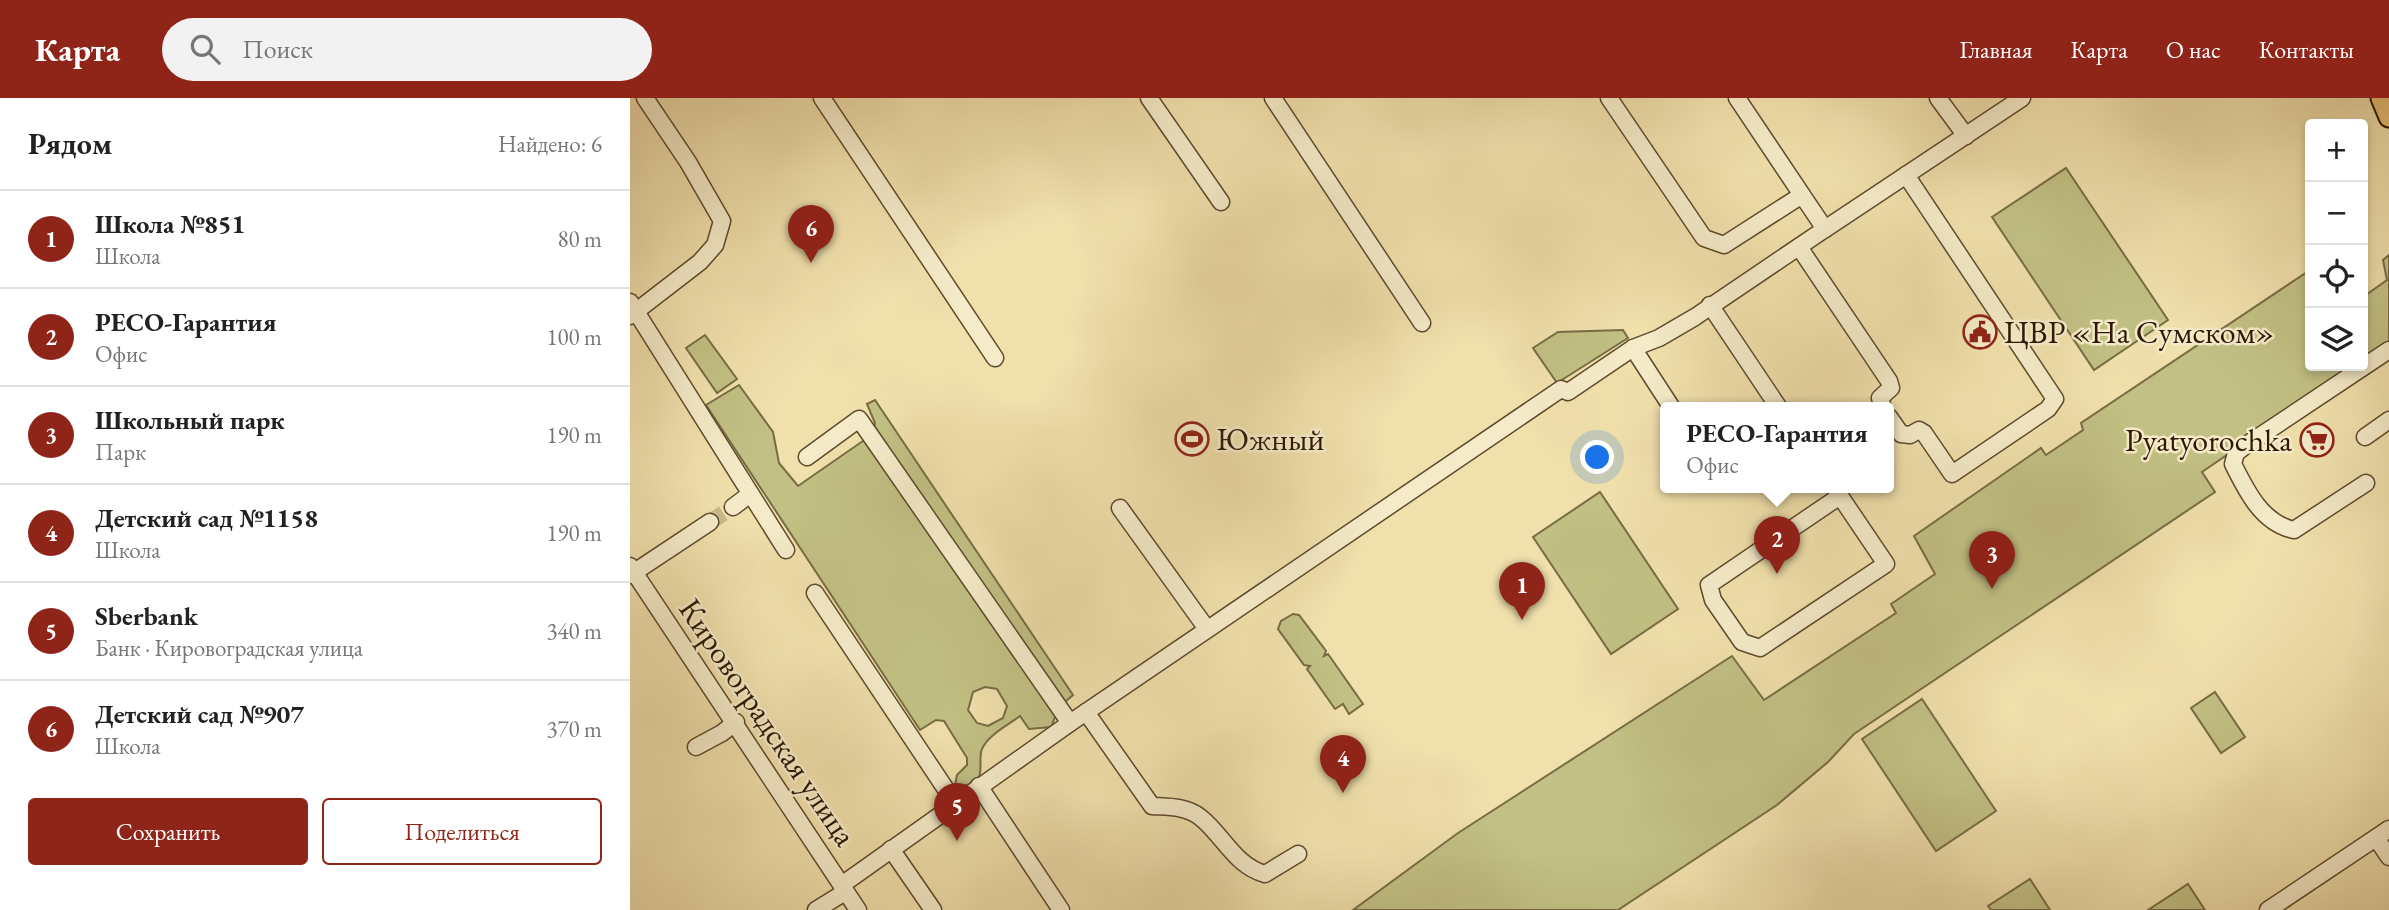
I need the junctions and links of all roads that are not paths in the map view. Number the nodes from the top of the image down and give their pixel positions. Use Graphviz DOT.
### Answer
graph roads {
  1 [pos="645,98"];
  2 [pos="821,98"];
  3 [pos="1149,98"];
  4 [pos="1273,98"];
  5 [pos="1609,98"];
  6 [pos="1737,98"];
  7 [pos="1938,98"];
  8 [pos="2022,98"];
  9 [pos="2381,98"];
  10 [pos="2389,117"];
  11 [pos="1966,136"];
  12 [pos="1906,176"];
  13 [pos="1802,195"];
  14 [pos="1221,202"];
  15 [pos="1825,229"];
  16 [pos="1799,247"];
  17 [pos="1710,305"];
  18 [pos="632,310"];
  19 [pos="1422,323"];
  20 [pos="1633,348"];
  21 [pos="2389,350"];
  22 [pos="995,358"];
  23 [pos="1668,402"];
  24 [pos="1775,402"];
  25 [pos="1881,402"];
  26 [pos="2389,420"];
  27 [pos="1894,423"];
  28 [pos="2365,437"];
  29 [pos="807,457"];
  30 [pos="2366,483"];
  31 [pos="1836,493"];
  32 [pos="1838,493"];
  33 [pos="749,495"];
  34 [pos="733,507"];
  35 [pos="1120,508"];
  36 [pos="710,522"];
  37 [pos="786,550"];
  38 [pos="631,571"];
  39 [pos="815,593"];
  40 [pos="1207,629"];
  41 [pos="1086,712"];
  42 [pos="736,722"];
  43 [pos="1070,723"];
  44 [pos="696,747"];
  45 [pos="979,786"];
  46 [pos="955,803"];
  47 [pos="2383,833"];
  48 [pos="891,849"];
  49 [pos="1298,854"];
  50 [pos="2389,857"];
  51 [pos="844,888"];
  52 [pos="816,910"];
  53 [pos="858,910"];
  54 [pos="933,910"];
  55 [pos="1061,910"];
  56 [pos="2268,910"];
  1 -- 18 [label="street"];
  2 -- 22 [label="street"];
  3 -- 14 [label="street"];
  4 -- 19 [label="street"];
  5 -- 13 [label="street"];
  6 -- 13 [label="street"];
  7 -- 11 [label="street"];
  8 -- 11 [label="street"];
  9 -- 10 [label="main road"];
  11 -- 12 [label="street"];
  12 -- 15 [label="street"];
  12 -- 27 [label="street"];
  13 -- 15 [label="street"];
  15 -- 16 [label="street"];
  16 -- 17 [label="street"];
  16 -- 25 [label="street"];
  17 -- 20 [label="street"];
  17 -- 24 [label="street"];
  18 -- 33 [label="street"];
  20 -- 23 [label="street"];
  20 -- 40 [label="street"];
  21 -- 30 [label="street"];
  26 -- 28 [label="street"];
  29 -- 43 [label="street"];
  31 -- 32 [label="street"];
  33 -- 34 [label="street"];
  33 -- 37 [label="street"];
  35 -- 40 [label="street"];
  36 -- 38 [label="street"];
  38 -- 42 [label="street, Кировоградская улица"];
  39 -- 46 [label="street"];
  40 -- 41 [label="street"];
  41 -- 43 [label="street"];
  41 -- 49 [label="street"];
  42 -- 44 [label="street"];
  42 -- 51 [label="street, Кировоградская улица"];
  43 -- 45 [label="street"];
  45 -- 46 [label="street"];
  45 -- 55 [label="street"];
  46 -- 48 [label="street"];
  47 -- 50 [label="street"];
  47 -- 56 [label="street"];
  48 -- 51 [label="street"];
  48 -- 54 [label="street"];
  51 -- 52 [label="street"];
  51 -- 53 [label="street, Кировоградская улица"];
}
